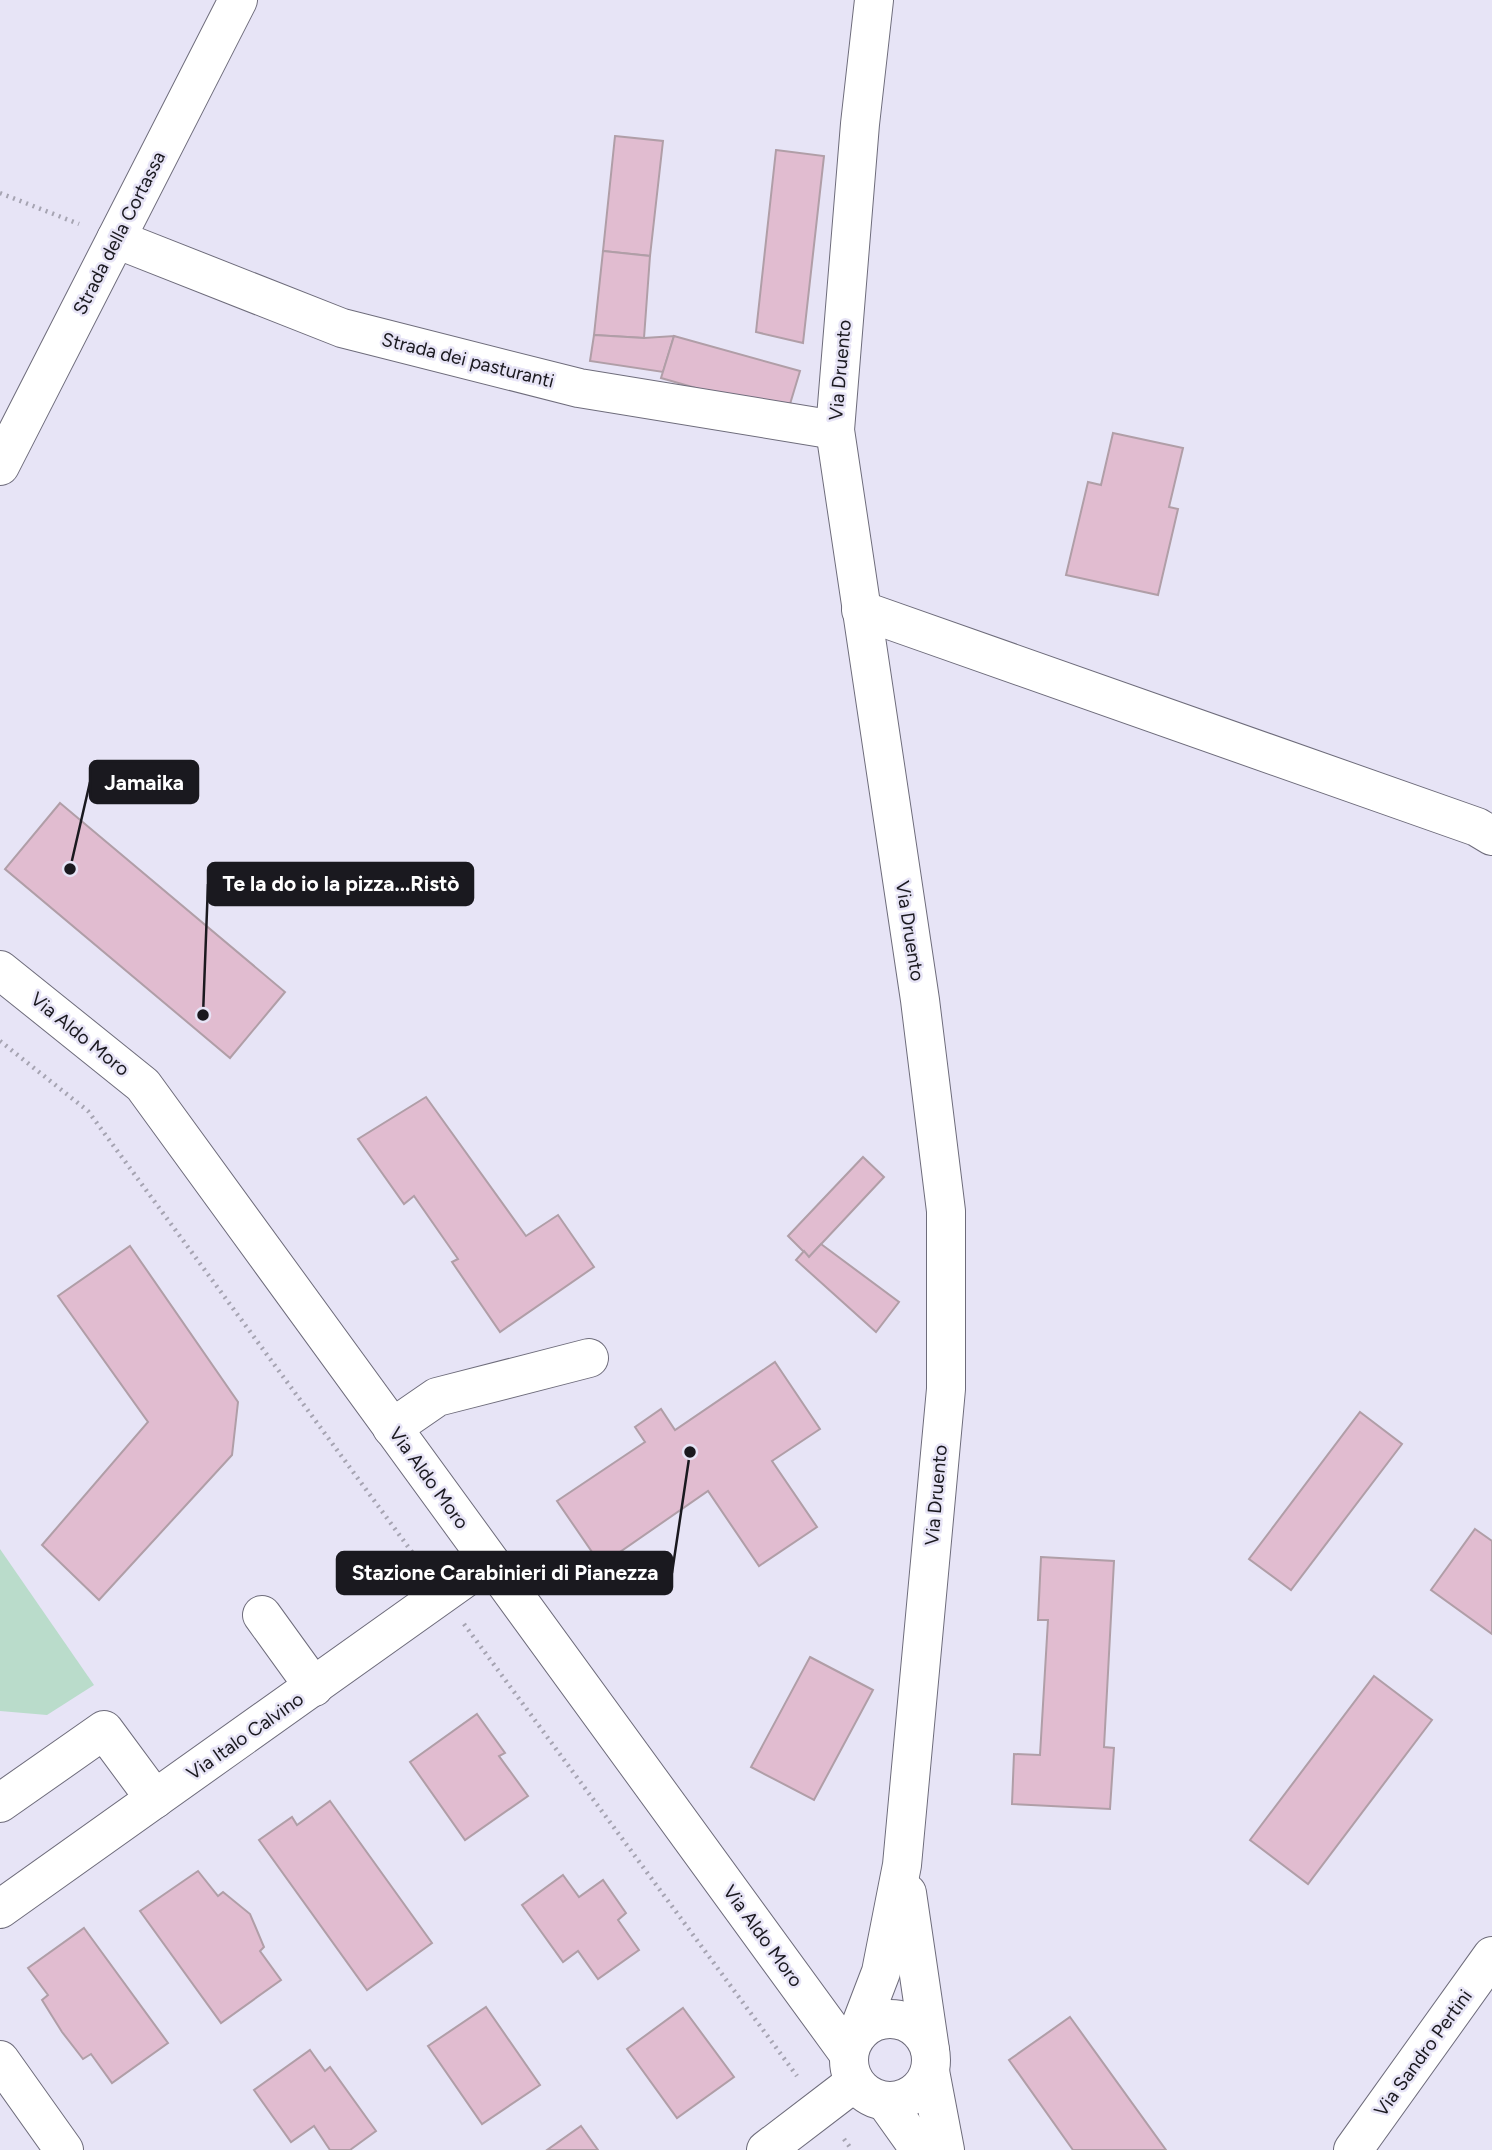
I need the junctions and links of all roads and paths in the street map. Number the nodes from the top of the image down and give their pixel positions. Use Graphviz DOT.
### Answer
graph roads {
  1 [pos="238,0"];
  2 [pos="874,0"];
  3 [pos="0,193"];
  4 [pos="116,239"];
  5 [pos="835,430"];
  6 [pos="0,466"];
  7 [pos="861,610"];
  8 [pos="1492,836"];
  9 [pos="0,970"];
  10 [pos="589,1357"];
  11 [pos="392,1428"];
  12 [pos="489,1561"];
  13 [pos="262,1615"];
  14 [pos="314,1687"];
  15 [pos="155,1799"];
  16 [pos="0,1803"];
  17 [pos="902,1864"];
  18 [pos="0,1909"];
  19 [pos="1492,1956"];
  20 [pos="0,2060"];
  21 [pos="930,2061"];
  22 [pos="861,2067"];
  23 [pos="64,2150"];
  24 [pos="766,2150"];
  25 [pos="920,2150"];
  26 [pos="945,2150"];
  27 [pos="1353,2150"];
  1 -- 4 [label="street, Strada della Cortassa"];
  2 -- 5 [label="street, Via Druento"];
  3 -- 4 [label="path"];
  4 -- 5 [label="street, Strada dei pasturanti"];
  4 -- 6 [label="street, Strada della Cortassa"];
  5 -- 7 [label="street, Via Druento"];
  7 -- 8 [label="street"];
  7 -- 17 [label="street, Via Druento"];
  9 -- 11 [label="street, Via Aldo Moro"];
  10 -- 11 [label="street"];
  11 -- 12 [label="street, Via Aldo Moro"];
  12 -- 14 [label="street, Via Italo Calvino"];
  12 -- 22 [label="street, Via Aldo Moro"];
  13 -- 14 [label="street"];
  14 -- 15 [label="street, Via Italo Calvino"];
  15 -- 16 [label="street"];
  15 -- 18 [label="street, Via Italo Calvino"];
  17 -- 21 [label="street, Via Druento"];
  17 -- 22 [label="street, Via Druento"];
  19 -- 27 [label="street, Via Sandro Pertini"];
  20 -- 23 [label="street"];
  21 -- 22 [label="street"];
  21 -- 22 [label="street"];
  21 -- 26 [label="street"];
  22 -- 24 [label="street"];
  22 -- 25 [label="street, Via Aldo Moro"];
}
